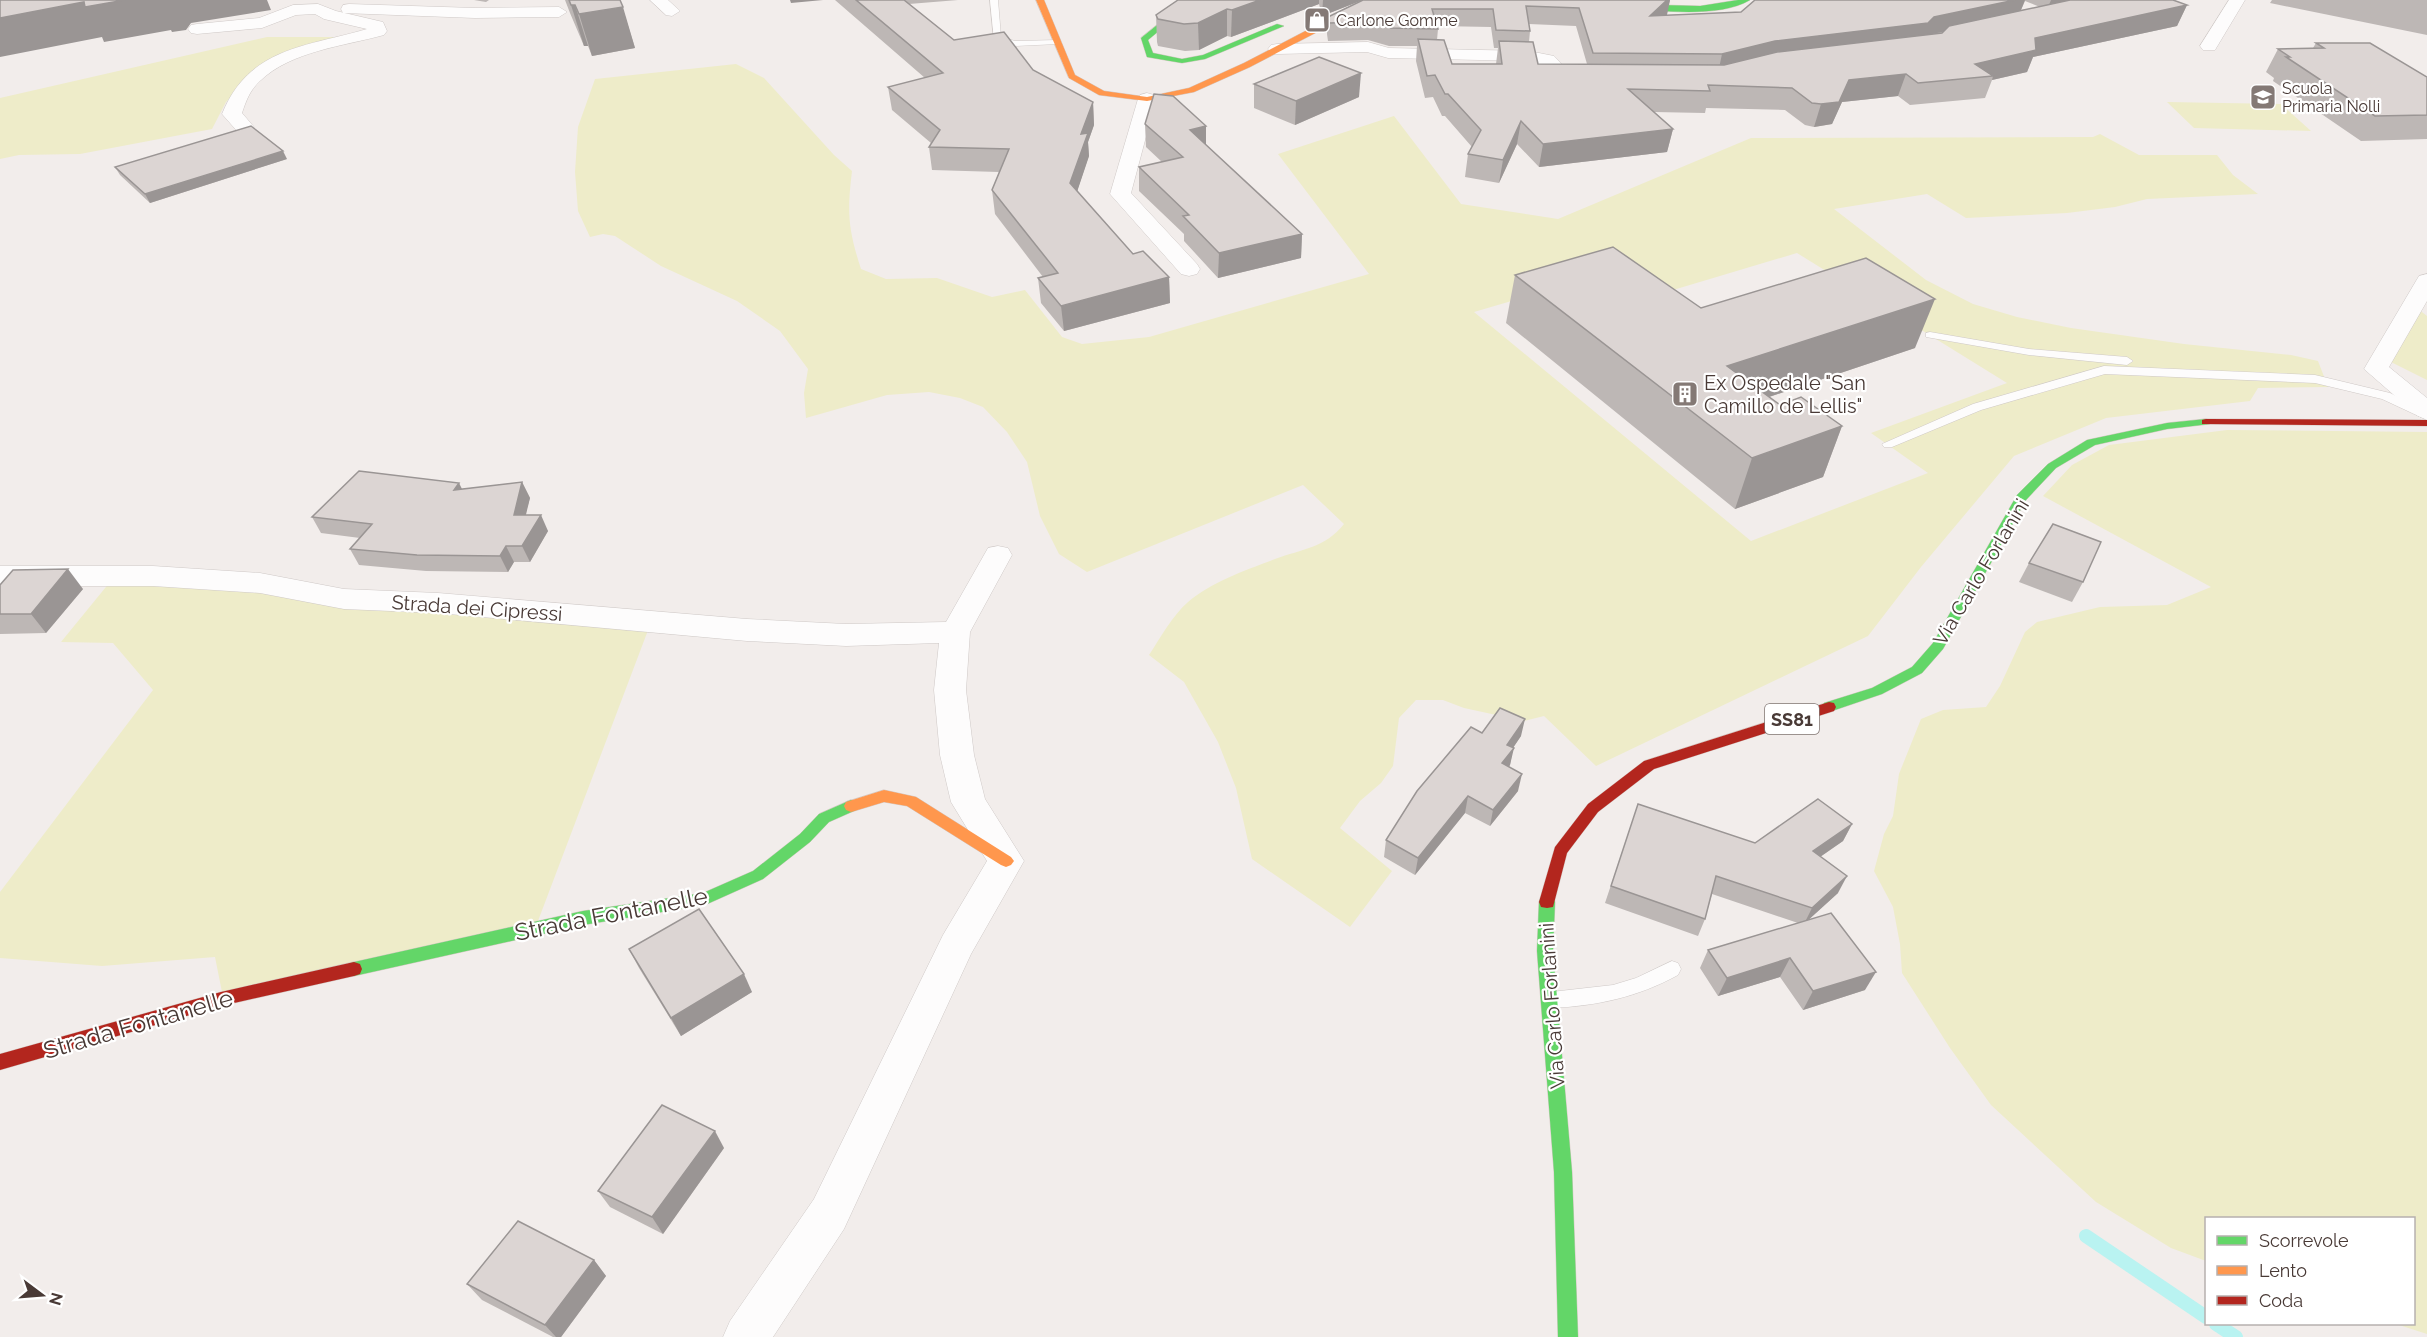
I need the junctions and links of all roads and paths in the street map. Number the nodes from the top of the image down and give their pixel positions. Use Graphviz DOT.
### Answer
graph roads {
  1 [pos="658,0"];
  2 [pos="994,0"];
  3 [pos="1040,0"];
  4 [pos="1192,0"];
  5 [pos="1746,0"];
  6 [pos="2237,0"];
  7 [pos="1701,4"];
  8 [pos="291,5"];
  9 [pos="1603,5"];
  10 [pos="318,9"];
  11 [pos="1326,9"];
  12 [pos="672,10"];
  13 [pos="560,12"];
  14 [pos="1290,22"];
  15 [pos="197,28"];
  16 [pos="1058,42"];
  17 [pos="2209,46"];
  18 [pos="1277,49"];
  19 [pos="1606,79"];
  20 [pos="1147,99"];
  21 [pos="244,127"];
  22 [pos="1189,269"];
  23 [pos="2427,281"];
  24 [pos="1930,335"];
  25 [pos="2315,379"];
  26 [pos="2427,411"];
  27 [pos="2427,416"];
  28 [pos="2427,423"];
  29 [pos="1888,444"];
  30 [pos="998,555"];
  31 [pos="0,576"];
  32 [pos="956,632"];
  33 [pos="1006,861"];
  34 [pos="1672,969"];
  35 [pos="1551,1000"];
  36 [pos="0,1062"];
  37 [pos="746,1337"];
  38 [pos="1568,1337"];
  1 -- 12 [label="street"];
  2 -- 16 [label="lane"];
  3 -- 16 [label="main road"];
  4 -- 14 [label="main road"];
  5 -- 7 [label="main road"];
  6 -- 17 [label="street"];
  7 -- 9 [label="main road"];
  8 -- 10 [label="street"];
  8 -- 15 [label="street"];
  10 -- 13 [label="street"];
  10 -- 21 [label="street"];
  11 -- 18 [label="main road"];
  16 -- 20 [label="main road"];
  18 -- 19 [label="street"];
  18 -- 20 [label="main road"];
  20 -- 22 [label="street"];
  23 -- 26 [label="street"];
  24 -- 25 [label="lane"];
  25 -- 27 [label="lane"];
  25 -- 29 [label="lane"];
  28 -- 35 [label="main road, Via Carlo Forlanini / SS81"];
  30 -- 32 [label="street"];
  31 -- 32 [label="street, Strada dei Cipressi"];
  32 -- 33 [label="street"];
  33 -- 36 [label="main road, Strada Fontanelle"];
  33 -- 37 [label="street"];
  34 -- 35 [label="lane"];
  35 -- 38 [label="main road, Via Carlo Forlanini / SS81"];
}
